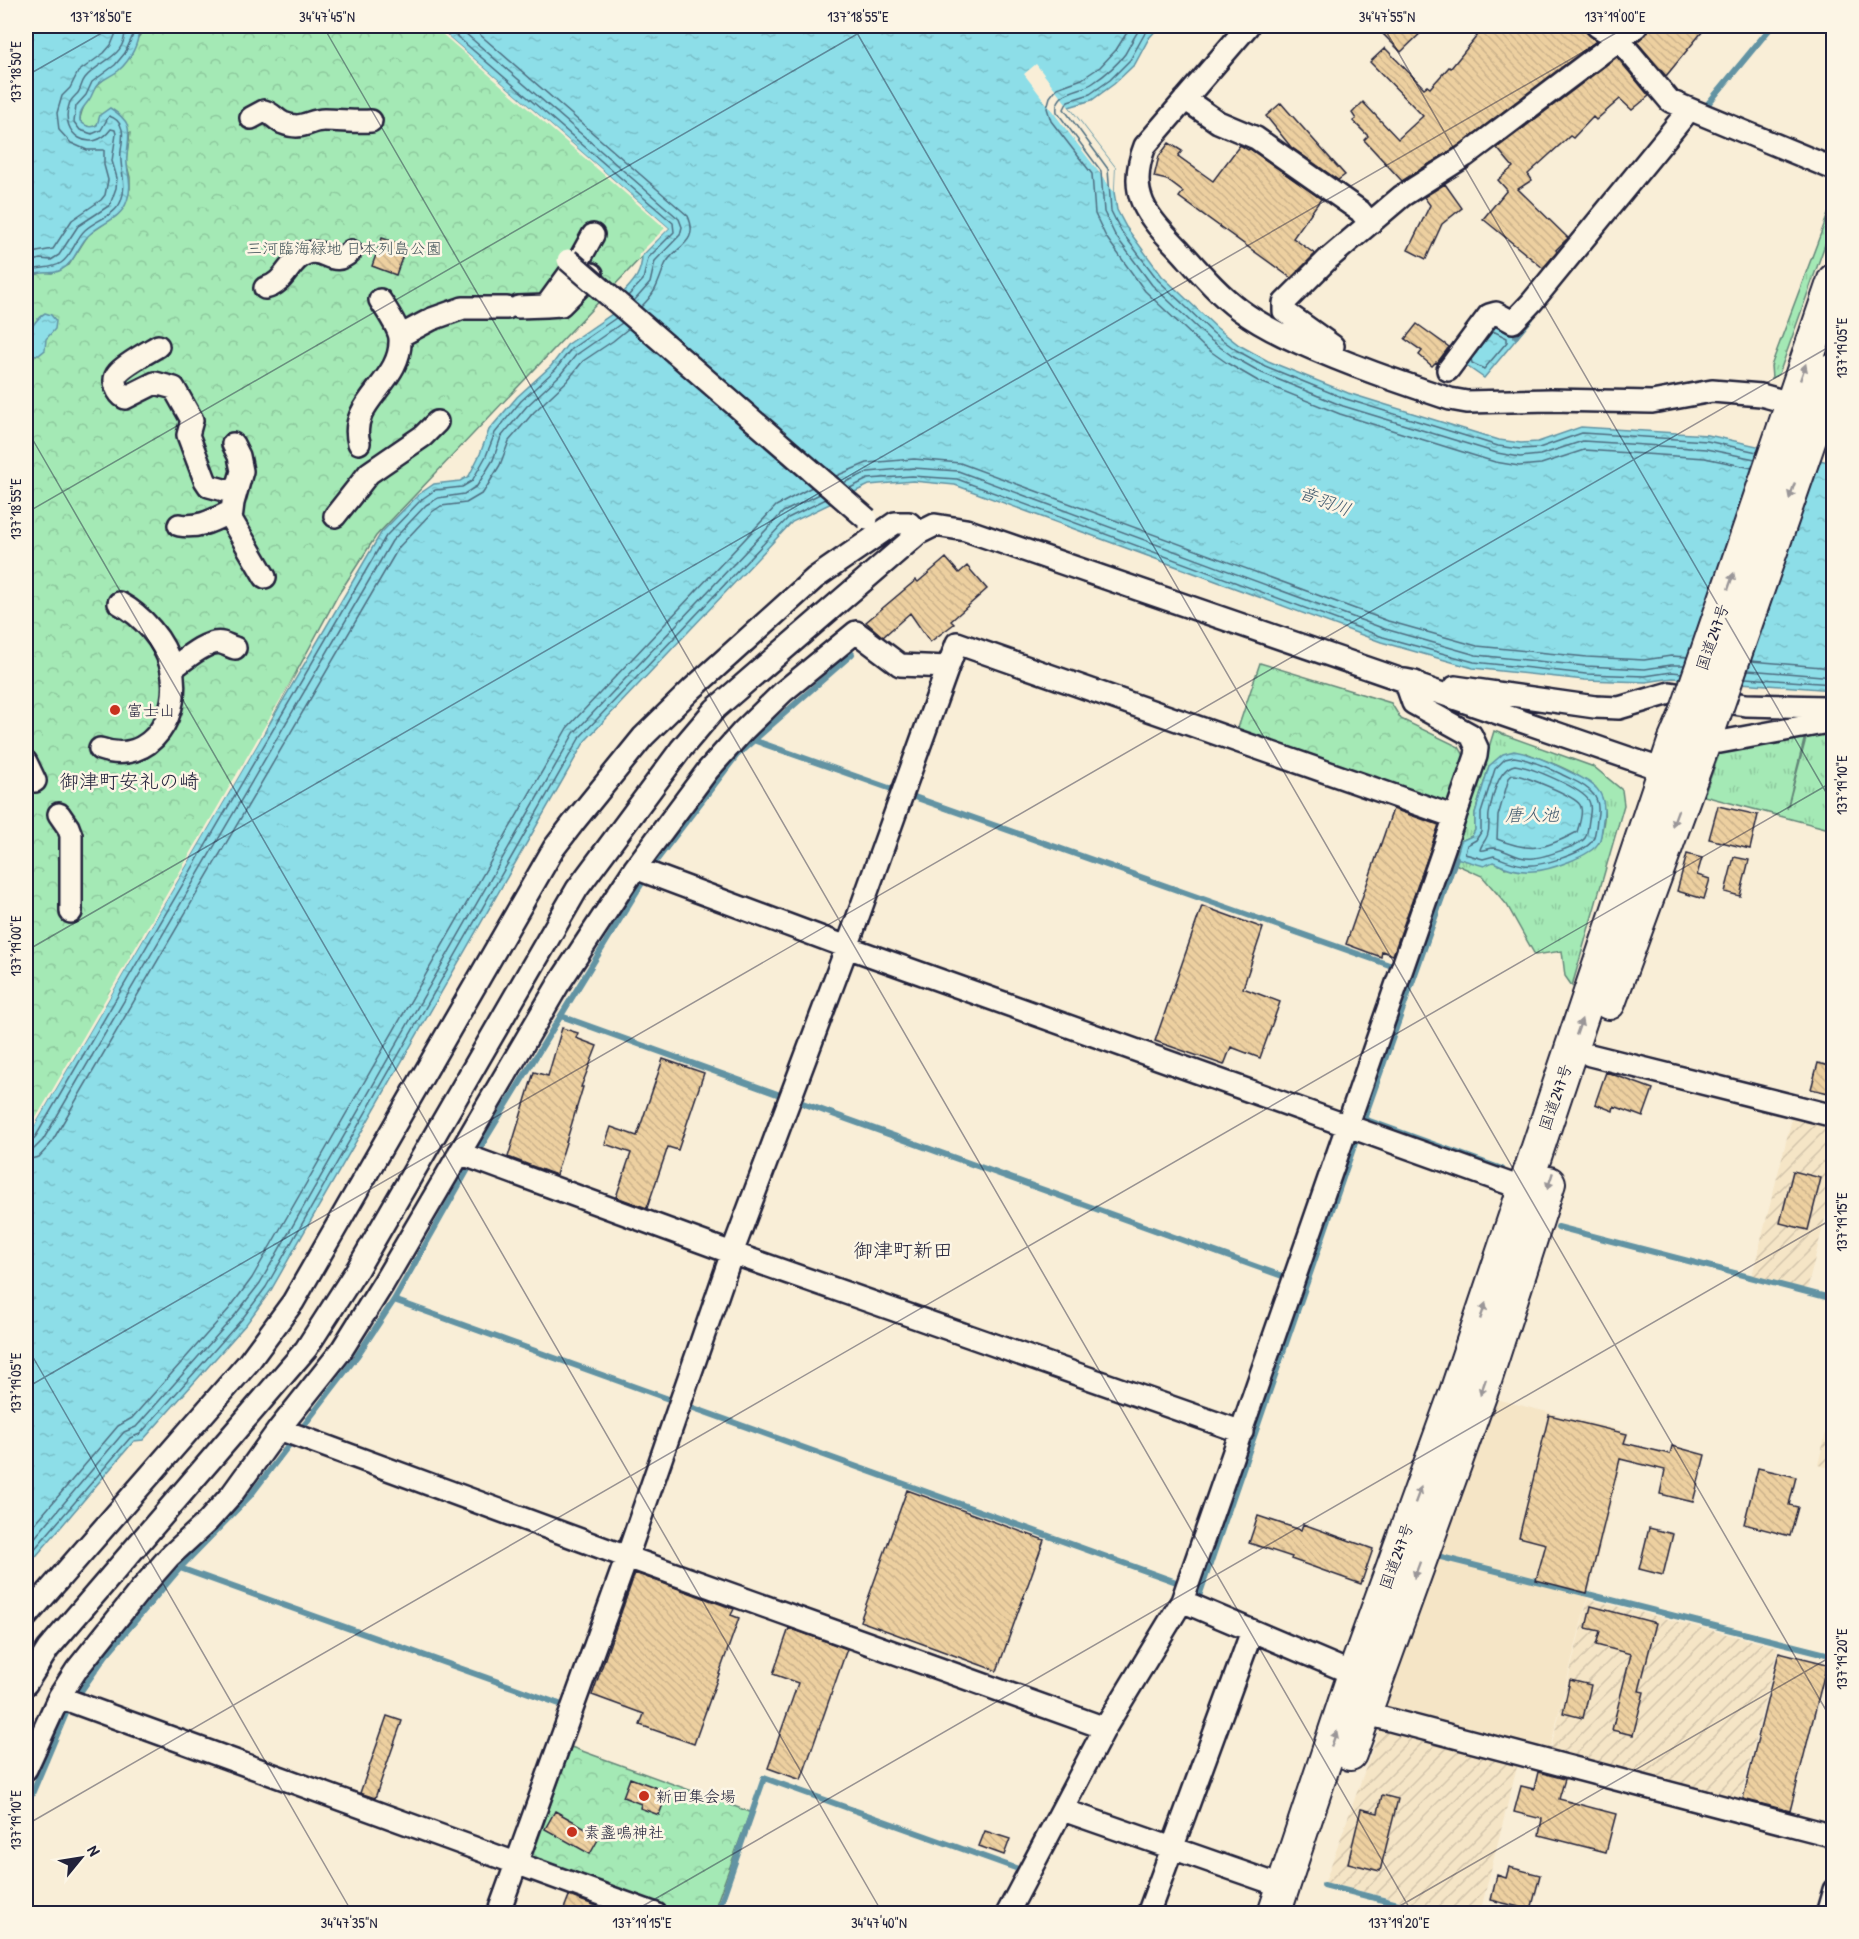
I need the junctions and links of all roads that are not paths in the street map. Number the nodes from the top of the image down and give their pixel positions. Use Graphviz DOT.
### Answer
graph roads {
  1 [pos="1248,26"];
  2 [pos="1597,26"];
  3 [pos="1637,26"];
  4 [pos="1619,40"];
  5 [pos="1185,99"];
  6 [pos="1696,113"];
  7 [pos="251,118"];
  8 [pos="370,121"];
  9 [pos="1833,169"];
  10 [pos="1370,224"];
  11 [pos="593,235"];
  12 [pos="351,251"];
  13 [pos="568,260"];
  14 [pos="592,274"];
  15 [pos="1833,280"];
  16 [pos="265,288"];
  17 [pos="380,300"];
  18 [pos="546,306"];
  19 [pos="400,336"];
  20 [pos="158,346"];
  21 [pos="1343,363"];
  22 [pos="1448,370"];
  23 [pos="1833,370"];
  24 [pos="436,419"];
  25 [pos="1808,419"];
  26 [pos="359,443"];
  27 [pos="233,444"];
  28 [pos="235,493"];
  29 [pos="230,514"];
  30 [pos="335,516"];
  31 [pos="179,525"];
  32 [pos="874,525"];
  33 [pos="919,533"];
  34 [pos="265,577"];
  35 [pos="119,603"];
  36 [pos="235,648"];
  37 [pos="948,667"];
  38 [pos="172,669"];
  39 [pos="1405,680"];
  40 [pos="1833,709"];
  41 [pos="1833,721"];
  42 [pos="1701,725"];
  43 [pos="100,748"];
  44 [pos="26,762"];
  45 [pos="1677,775"];
  46 [pos="35,781"];
  47 [pos="59,814"];
  48 [pos="1455,818"];
  49 [pos="635,868"];
  50 [pos="71,912"];
  51 [pos="847,948"];
  52 [pos="1590,1055"];
  53 [pos="1833,1116"];
  54 [pos="1347,1126"];
  55 [pos="459,1153"];
  56 [pos="1524,1189"];
  57 [pos="732,1252"];
  58 [pos="279,1429"];
  59 [pos="1242,1432"];
  60 [pos="627,1557"];
  61 [pos="1182,1601"];
  62 [pos="26,1617"];
  63 [pos="1252,1631"];
  64 [pos="1354,1674"];
  65 [pos="26,1684"];
  66 [pos="59,1697"];
  67 [pos="1354,1711"];
  68 [pos="1105,1728"];
  69 [pos="26,1769"];
  70 [pos="1063,1810"];
  71 [pos="1833,1836"];
  72 [pos="1173,1850"];
  73 [pos="516,1863"];
  74 [pos="1267,1881"];
  75 [pos="1833,1890"];
  76 [pos="498,1914"];
  77 [pos="656,1914"];
  78 [pos="1007,1914"];
  79 [pos="1148,1914"];
  80 [pos="1274,1914"];
  81 [pos="1292,1914"];
  82 [pos="1827,1914"];
  1 -- 5 [label="street"];
  2 -- 4 [label="street"];
  3 -- 4 [label="street"];
  4 -- 6 [label="street"];
  4 -- 10 [label="street"];
  5 -- 10 [label="street"];
  5 -- 21 [label="street"];
  6 -- 9 [label="street"];
  6 -- 22 [label="street"];
  7 -- 8 [label="street"];
  10 -- 21 [label="street"];
  11 -- 18 [label="street"];
  12 -- 16 [label="street"];
  13 -- 32 [label="street, bridge"];
  14 -- 18 [label="street"];
  25 -- 15 [label="highway, 国道247号, one-way"];
  17 -- 19 [label="street"];
  18 -- 19 [label="street"];
  19 -- 26 [label="street"];
  20 -- 28 [label="street"];
  21 -- 25 [label="street"];
  23 -- 25 [label="highway, 国道247号"];
  24 -- 30 [label="street"];
  25 -- 42 [label="highway, 国道247号, bridge"];
  27 -- 28 [label="street"];
  28 -- 29 [label="street"];
  29 -- 31 [label="street"];
  29 -- 34 [label="street"];
  32 -- 33 [label="street"];
  32 -- 62 [label="street"];
  33 -- 39 [label="street"];
  33 -- 65 [label="street"];
  35 -- 38 [label="street"];
  36 -- 38 [label="street"];
  37 -- 48 [label="street"];
  37 -- 49 [label="street"];
  37 -- 51 [label="street"];
  38 -- 43 [label="street"];
  39 -- 40 [label="street"];
  39 -- 45 [label="street"];
  39 -- 48 [label="street"];
  41 -- 42 [label="street"];
  42 -- 45 [label="highway, 国道247号"];
  44 -- 46 [label="street"];
  45 -- 52 [label="highway, 国道247号, one-way"];
  56 -- 45 [label="highway, 国道247号, one-way"];
  47 -- 50 [label="street"];
  48 -- 54 [label="street"];
  49 -- 51 [label="street"];
  49 -- 55 [label="street"];
  51 -- 54 [label="street"];
  51 -- 57 [label="street"];
  52 -- 53 [label="street"];
  52 -- 67 [label="highway, 国道247号, one-way"];
  54 -- 56 [label="street"];
  54 -- 59 [label="street"];
  55 -- 57 [label="street"];
  55 -- 58 [label="street"];
  64 -- 56 [label="highway, 国道247号, one-way"];
  57 -- 59 [label="street"];
  57 -- 60 [label="street"];
  58 -- 60 [label="street"];
  58 -- 66 [label="street"];
  59 -- 61 [label="street"];
  60 -- 68 [label="street"];
  60 -- 73 [label="street"];
  61 -- 63 [label="street"];
  61 -- 68 [label="street"];
  63 -- 64 [label="street"];
  63 -- 72 [label="street"];
  64 -- 67 [label="highway, 国道247号"];
  66 -- 69 [label="street"];
  66 -- 73 [label="street"];
  67 -- 71 [label="street"];
  80 -- 67 [label="highway, 国道247号, one-way"];
  67 -- 81 [label="highway, 国道247号"];
  68 -- 70 [label="street"];
  70 -- 72 [label="street"];
  70 -- 78 [label="street"];
  72 -- 74 [label="street"];
  72 -- 79 [label="street"];
  73 -- 76 [label="street"];
  73 -- 77 [label="street"];
  75 -- 82 [label="street"];
}
